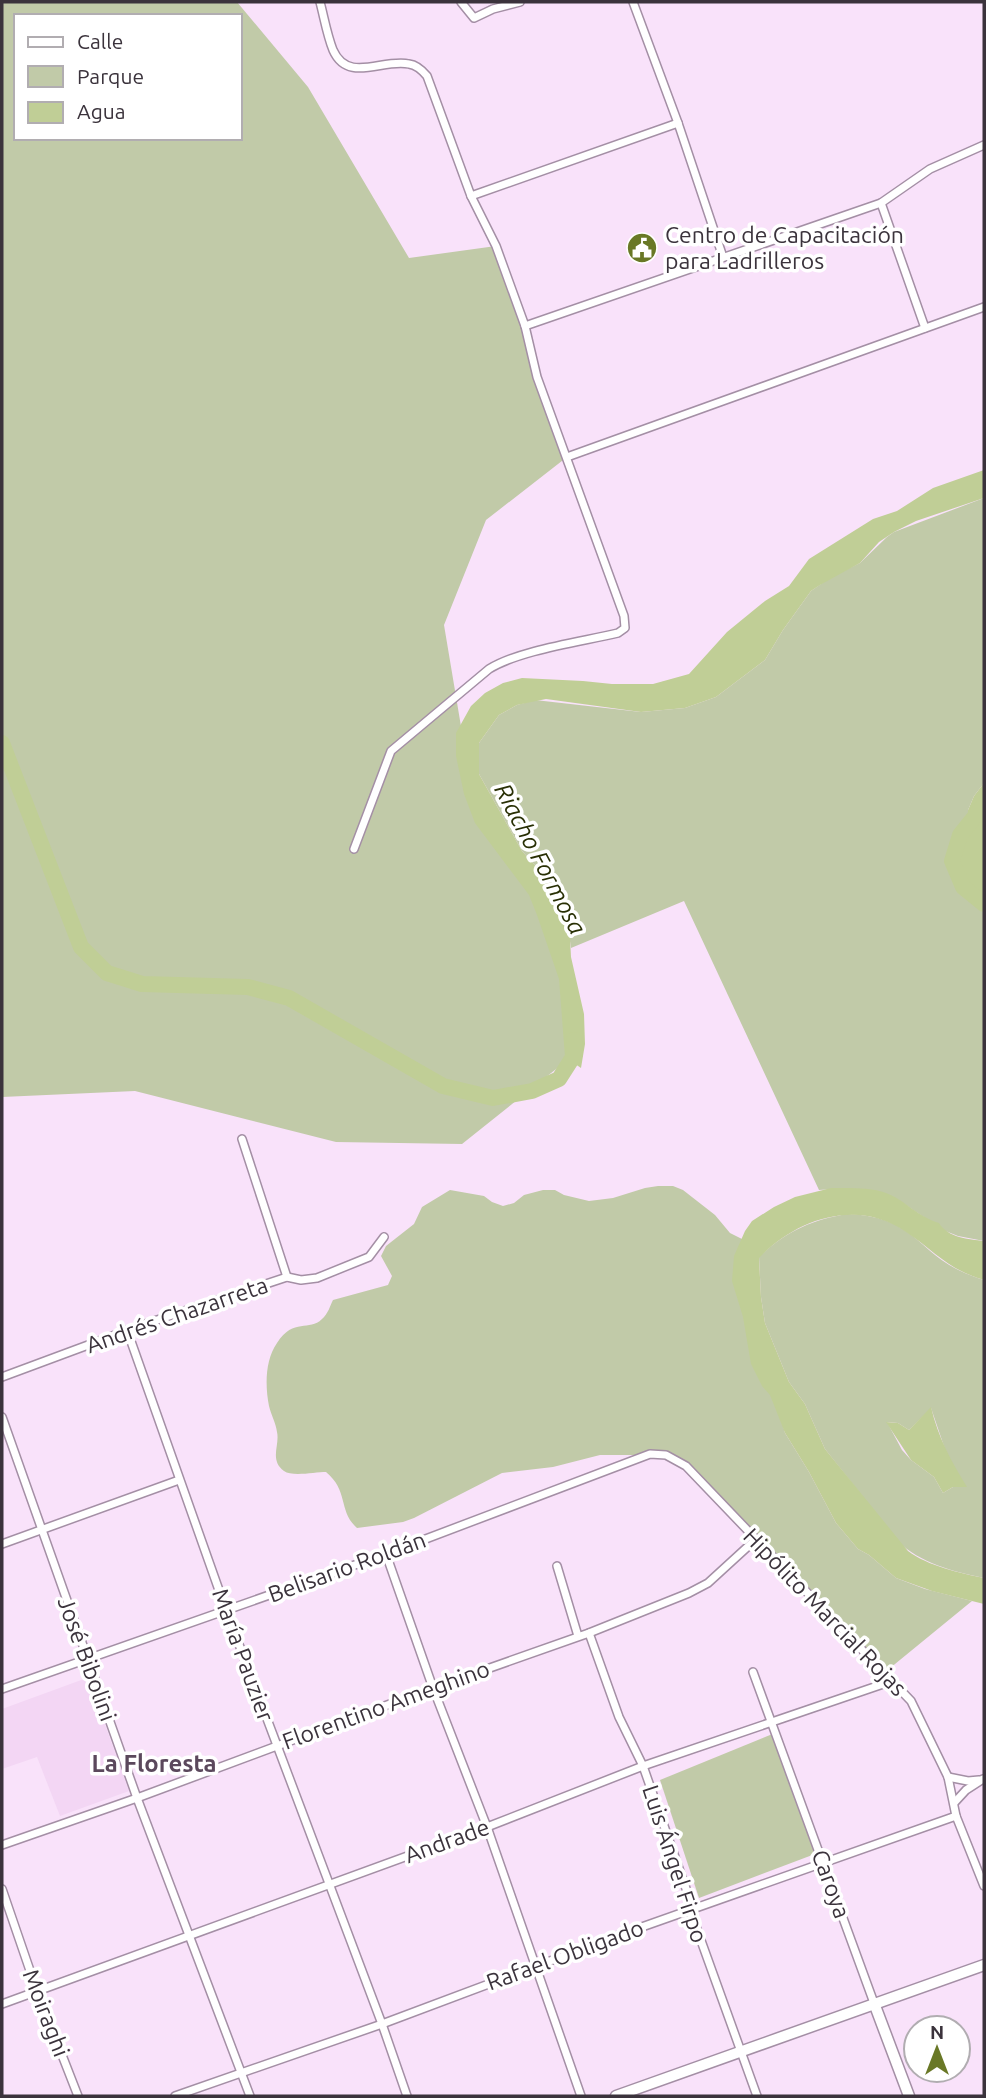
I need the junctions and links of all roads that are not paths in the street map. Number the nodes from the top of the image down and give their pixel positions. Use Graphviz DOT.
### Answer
graph roads {
  1 [pos="320,2"];
  2 [pos="461,2"];
  3 [pos="520,2"];
  4 [pos="633,2"];
  5 [pos="678,123"];
  6 [pos="984,145"];
  7 [pos="471,196"];
  8 [pos="881,203"];
  9 [pos="723,257"];
  10 [pos="984,307"];
  11 [pos="525,326"];
  12 [pos="925,328"];
  13 [pos="567,457"];
  14 [pos="354,849"];
  15 [pos="242,1139"];
  16 [pos="384,1237"];
  17 [pos="286,1277"];
  18 [pos="127,1331"];
  19 [pos="2,1377"];
  20 [pos="2,1417"];
  21 [pos="650,1454"];
  22 [pos="179,1480"];
  23 [pos="40,1529"];
  24 [pos="755,1539"];
  25 [pos="2,1544"];
  26 [pos="386,1554"];
  27 [pos="557,1566"];
  28 [pos="226,1610"];
  29 [pos="589,1633"];
  30 [pos="578,1636"];
  31 [pos="87,1659"];
  32 [pos="753,1672"];
  33 [pos="892,1681"];
  34 [pos="433,1688"];
  35 [pos="2,1689"];
  36 [pos="772,1722"];
  37 [pos="276,1745"];
  38 [pos="643,1766"];
  39 [pos="948,1777"];
  40 [pos="984,1779"];
  41 [pos="137,1798"];
  42 [pos="954,1803"];
  43 [pos="956,1816"];
  44 [pos="487,1827"];
  45 [pos="2,1845"];
  46 [pos="823,1862"];
  47 [pos="329,1885"];
  48 [pos="984,1886"];
  49 [pos="2,1889"];
  50 [pos="690,1910"];
  51 [pos="188,1936"];
  52 [pos="535,1965"];
  53 [pos="984,1965"];
  54 [pos="37,1991"];
  55 [pos="874,2003"];
  56 [pos="2,2004"];
  57 [pos="382,2024"];
  58 [pos="741,2051"];
  59 [pos="242,2072"];
  60 [pos="78,2096"];
  61 [pos="175,2096"];
  62 [pos="250,2096"];
  63 [pos="407,2096"];
  64 [pos="581,2096"];
  65 [pos="616,2096"];
  66 [pos="757,2096"];
  67 [pos="909,2096"];
  1 -- 7 [label="street"];
  2 -- 3 [label="street"];
  4 -- 5 [label="street"];
  5 -- 7 [label="street"];
  5 -- 9 [label="street"];
  6 -- 8 [label="street"];
  7 -- 11 [label="street"];
  8 -- 9 [label="street"];
  8 -- 12 [label="street"];
  9 -- 11 [label="street"];
  10 -- 12 [label="street"];
  11 -- 13 [label="street"];
  12 -- 13 [label="street"];
  13 -- 14 [label="street"];
  15 -- 17 [label="street"];
  16 -- 17 [label="street, Andrés Chazarreta"];
  17 -- 18 [label="street, Andrés Chazarreta"];
  18 -- 19 [label="street, Andrés Chazarreta"];
  18 -- 22 [label="street, María Pauzier"];
  20 -- 23 [label="street, José Bibolini"];
  21 -- 24 [label="street, Hipólito Marcial Rojas"];
  21 -- 26 [label="street, Belisario Roldán"];
  22 -- 23 [label="street"];
  22 -- 28 [label="street, María Pauzier"];
  23 -- 25 [label="street"];
  23 -- 31 [label="street, José Bibolini"];
  24 -- 29 [label="street, Florentino Ameghino"];
  24 -- 33 [label="street, Hipólito Marcial Rojas"];
  26 -- 28 [label="street, Belisario Roldán"];
  26 -- 34 [label="street"];
  27 -- 30 [label="street"];
  28 -- 31 [label="street, Belisario Roldán"];
  28 -- 37 [label="street, María Pauzier"];
  29 -- 30 [label="street, Florentino Ameghino"];
  29 -- 38 [label="street, Luis Ángel Firpo"];
  30 -- 34 [label="street, Florentino Ameghino"];
  31 -- 35 [label="street, Belisario Roldán"];
  31 -- 41 [label="street, José Bibolini"];
  32 -- 36 [label="street, Caroya"];
  33 -- 36 [label="street, Andrade"];
  33 -- 39 [label="street, Hipólito Marcial Rojas"];
  34 -- 37 [label="street, Florentino Ameghino"];
  34 -- 44 [label="street"];
  36 -- 38 [label="street, Andrade"];
  36 -- 46 [label="street, Caroya"];
  37 -- 41 [label="street, Florentino Ameghino"];
  37 -- 47 [label="street, María Pauzier"];
  38 -- 44 [label="street, Andrade"];
  38 -- 50 [label="street, Luis Ángel Firpo"];
  39 -- 40 [label="street"];
  39 -- 42 [label="street, Hipólito Marcial Rojas"];
  40 -- 42 [label="street"];
  41 -- 45 [label="street, Florentino Ameghino"];
  41 -- 51 [label="street, José Bibolini"];
  42 -- 43 [label="street, Hipólito Marcial Rojas"];
  43 -- 46 [label="street, Rafael Obligado"];
  43 -- 48 [label="street, Hipólito Marcial Rojas"];
  44 -- 47 [label="street, Andrade"];
  44 -- 52 [label="street"];
  46 -- 50 [label="street, Rafael Obligado"];
  46 -- 55 [label="street, Caroya"];
  47 -- 51 [label="street, Andrade"];
  47 -- 57 [label="street, María Pauzier"];
  49 -- 54 [label="street, Moiraghi"];
  50 -- 52 [label="street, Rafael Obligado"];
  50 -- 58 [label="street, Luis Ángel Firpo"];
  51 -- 54 [label="street, Andrade"];
  51 -- 59 [label="street, José Bibolini"];
  52 -- 57 [label="street, Rafael Obligado"];
  52 -- 64 [label="street"];
  53 -- 55 [label="main road"];
  54 -- 56 [label="street, Andrade"];
  54 -- 60 [label="street, Moiraghi"];
  55 -- 58 [label="main road"];
  55 -- 67 [label="main road, Caroya"];
  57 -- 59 [label="street, Rafael Obligado"];
  57 -- 63 [label="street, María Pauzier"];
  58 -- 65 [label="main road"];
  58 -- 66 [label="street, Luis Ángel Firpo"];
  59 -- 61 [label="street, Rafael Obligado"];
  59 -- 62 [label="street, José Bibolini"];
}
